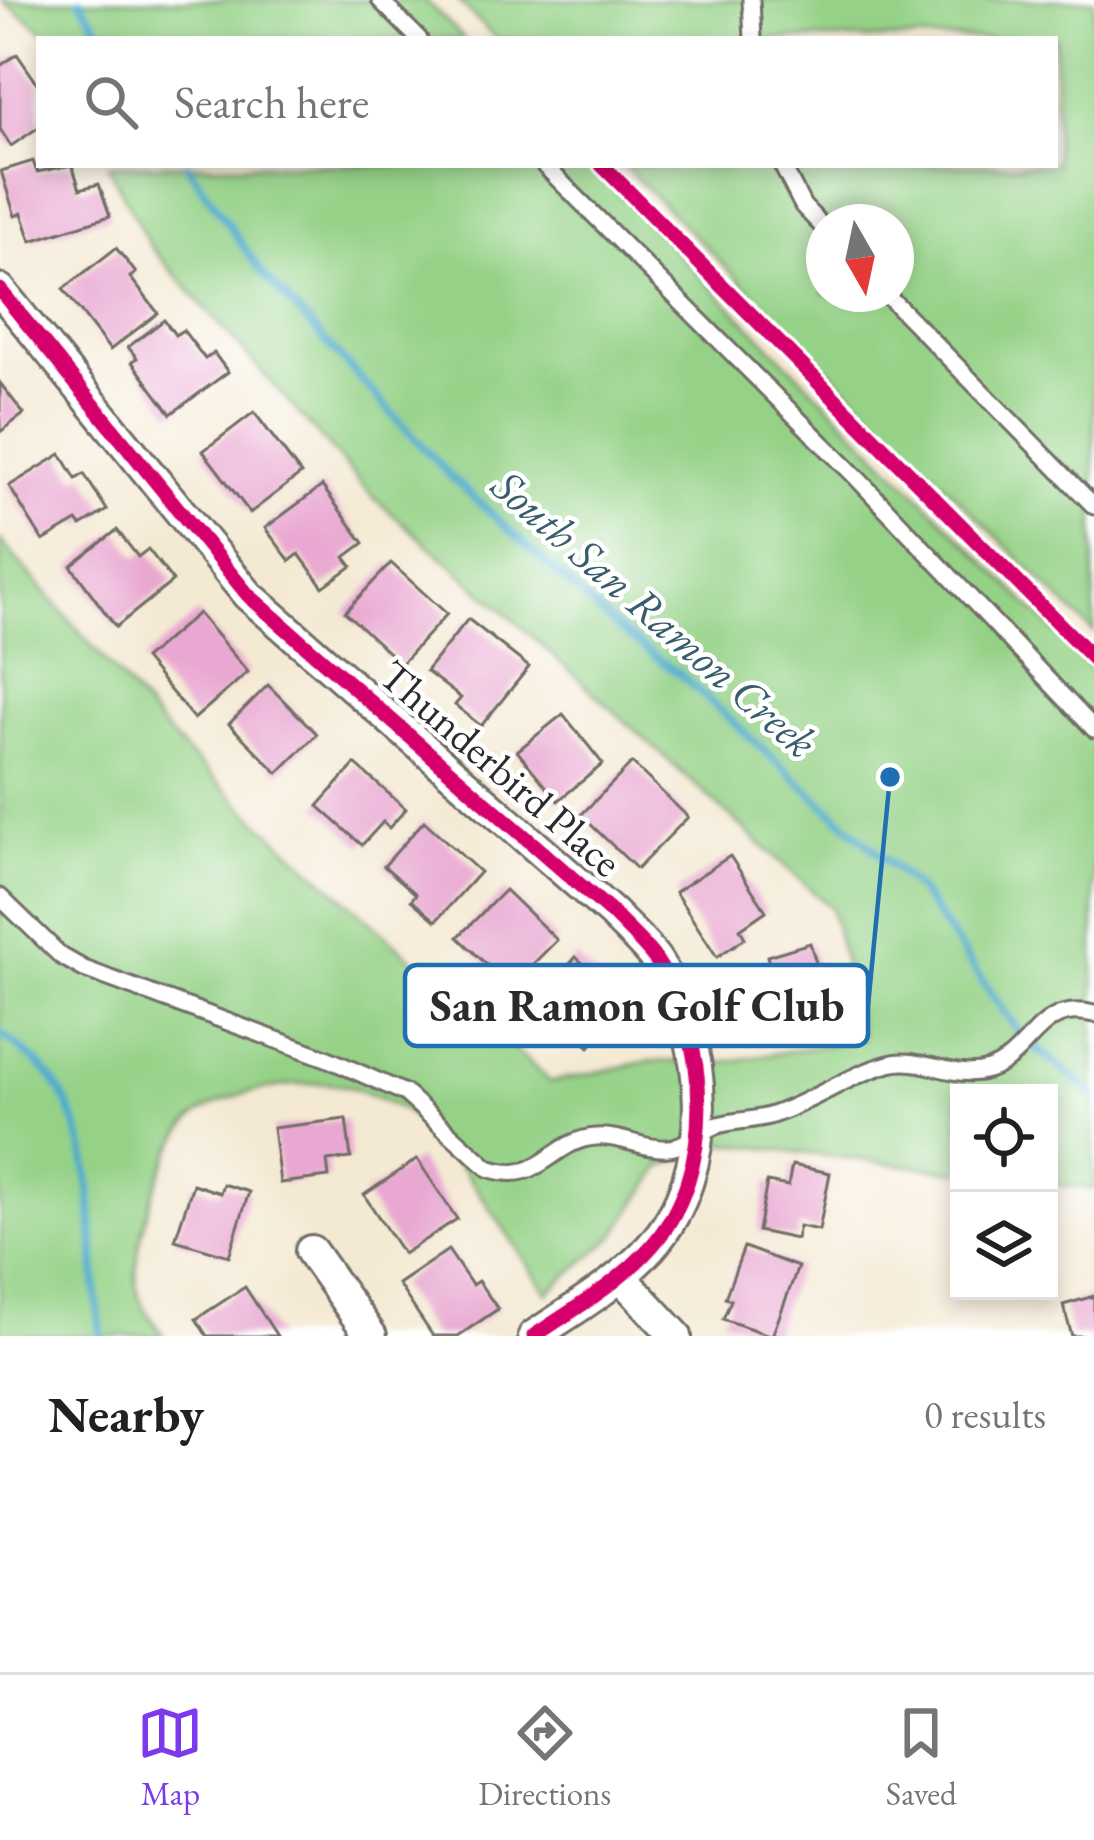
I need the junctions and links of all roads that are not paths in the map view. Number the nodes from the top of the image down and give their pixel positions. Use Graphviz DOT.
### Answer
graph roads {
  1 [pos="380,0"];
  2 [pos="751,0"];
  3 [pos="415,36"];
  4 [pos="753,36"];
  5 [pos="547,168"];
  6 [pos="784,168"];
  7 [pos="806,209"];
  8 [pos="0,290"];
  9 [pos="904,312"];
  10 [pos="1094,506"];
  11 [pos="1094,729"];
  12 [pos="0,897"];
  13 [pos="1094,1014"];
  14 [pos="697,1136"];
  15 [pos="311,1251"];
  16 [pos="621,1277"];
  17 [pos="371,1336"];
  18 [pos="534,1336"];
  19 [pos="676,1336"];
  1 -- 3 [label="lane"];
  2 -- 4 [label="lane"];
  5 -- 11 [label="lane"];
  6 -- 7 [label="lane"];
  8 -- 14 [label="street, Thunderbird Place"];
  9 -- 10 [label="lane"];
  12 -- 14 [label="lane"];
  13 -- 14 [label="lane"];
  14 -- 16 [label="street, Thunderbird Place"];
  15 -- 17 [label="street"];
  16 -- 18 [label="street, Thunderbird Place"];
  16 -- 19 [label="street"];
}
